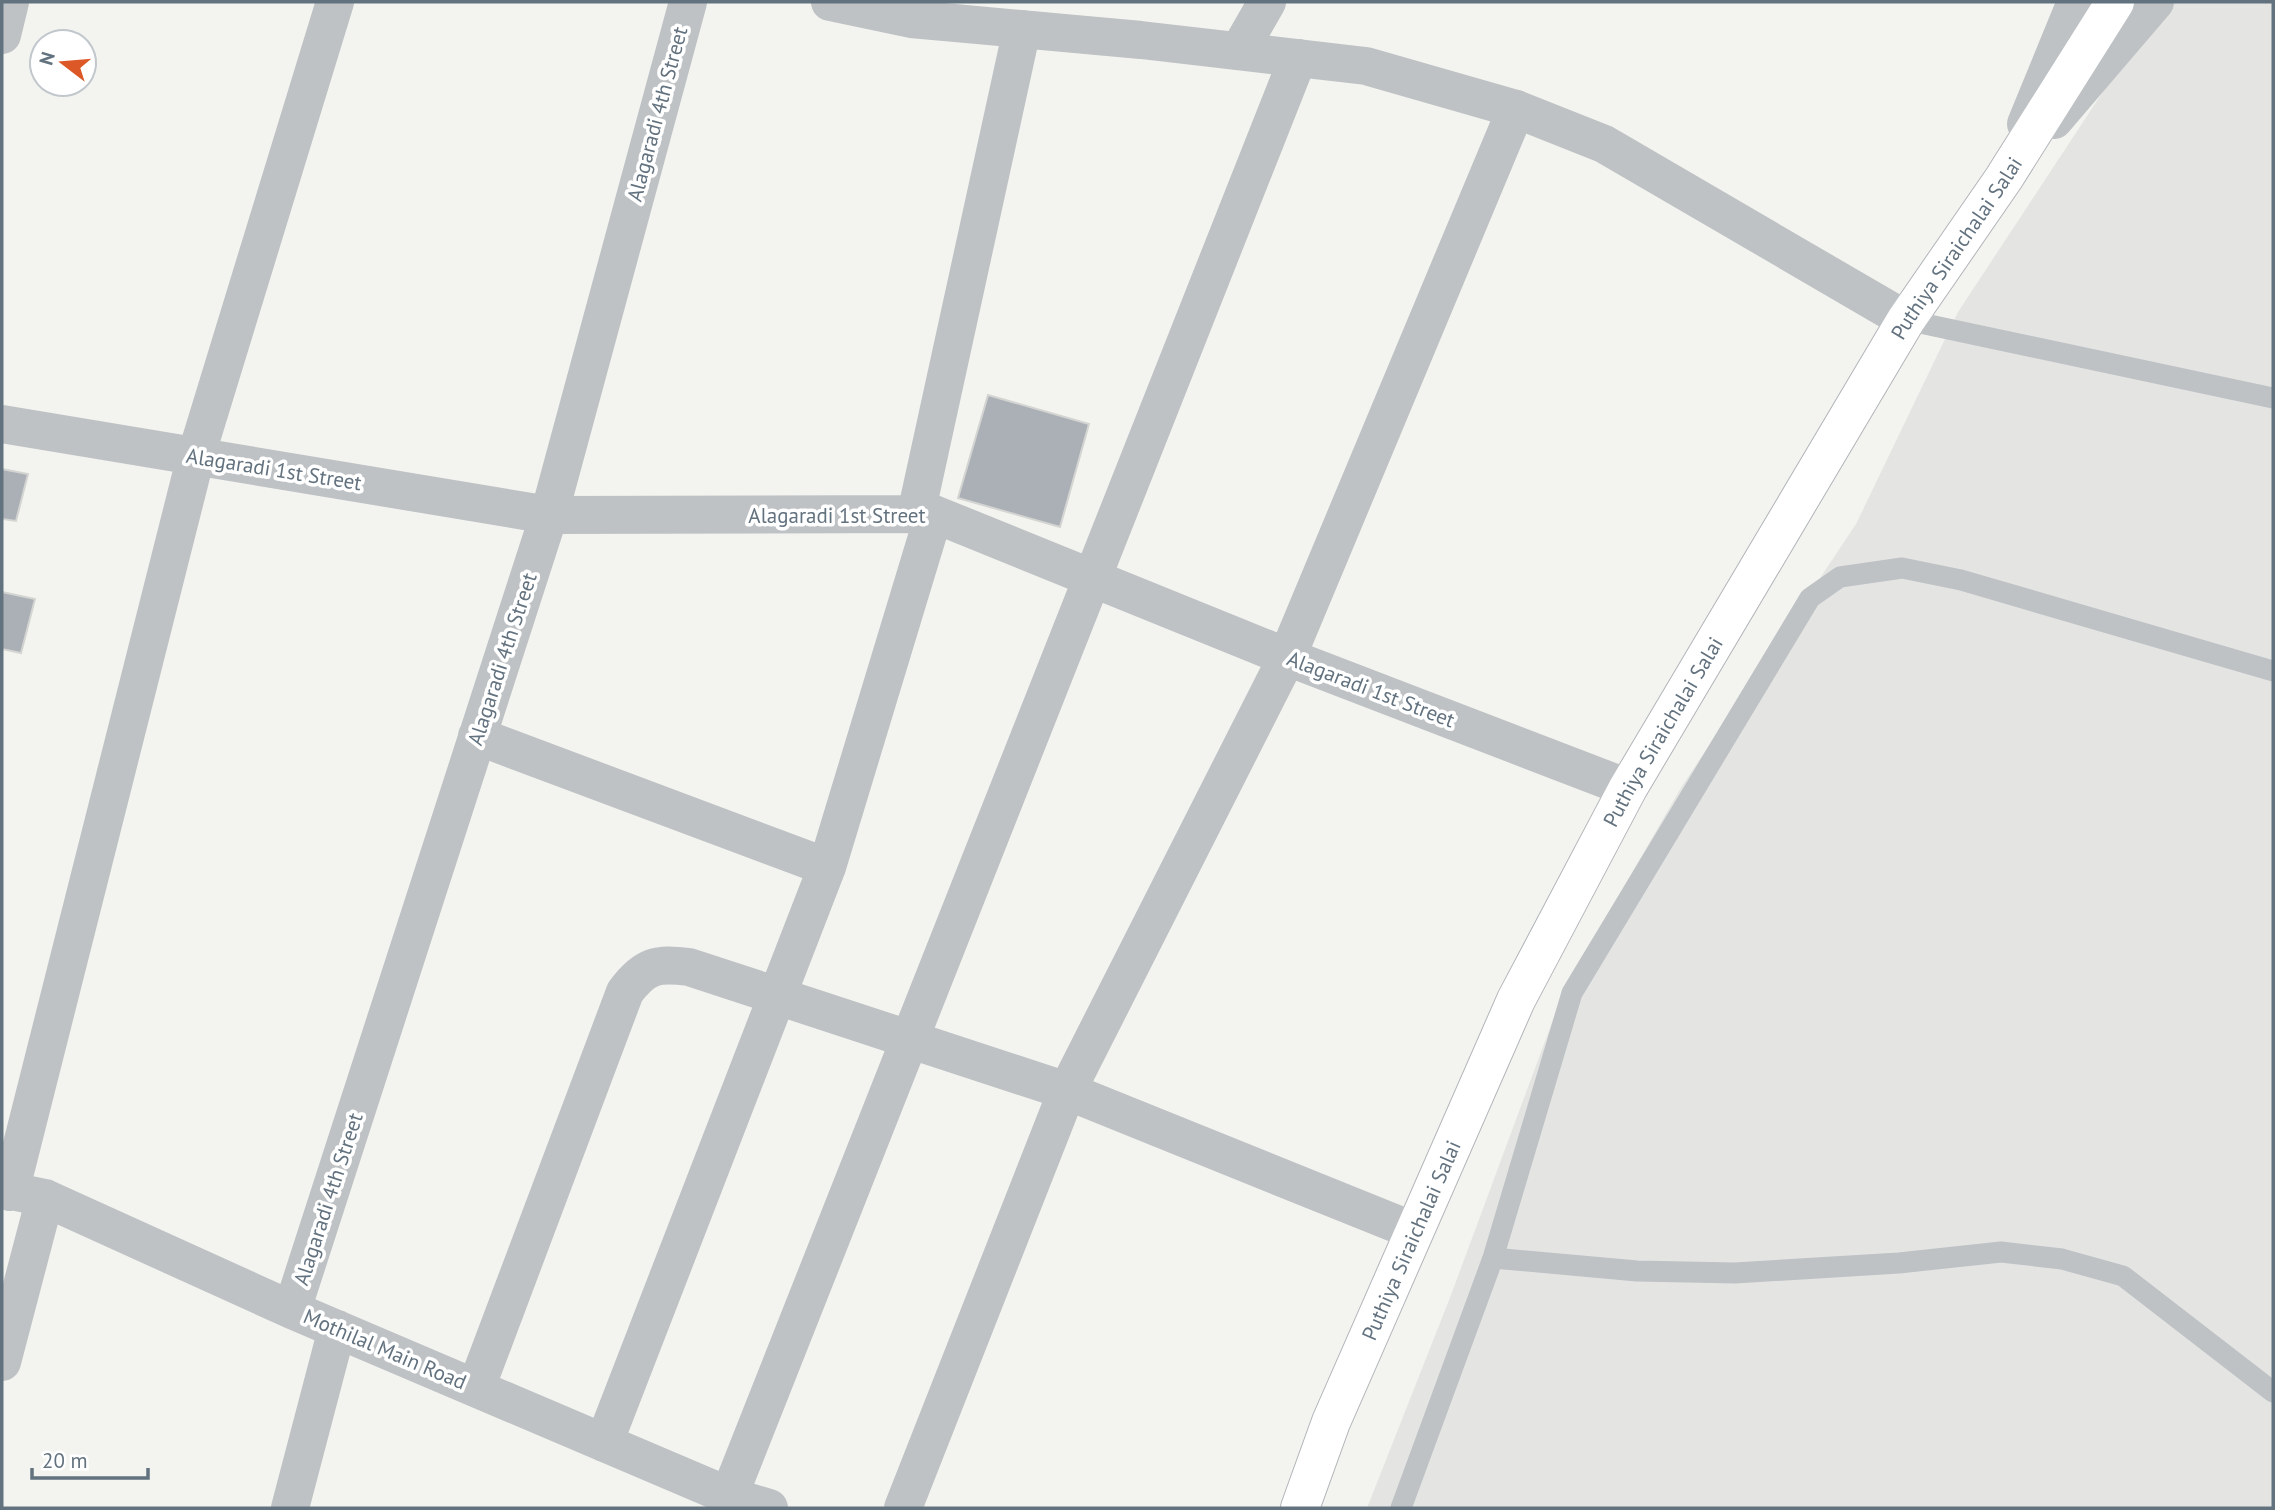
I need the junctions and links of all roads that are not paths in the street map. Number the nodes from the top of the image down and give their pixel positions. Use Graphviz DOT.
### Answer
graph roads {
  1 [pos="10,2"];
  2 [pos="335,2"];
  3 [pos="688,2"];
  4 [pos="830,2"];
  5 [pos="1267,2"];
  6 [pos="2076,2"];
  7 [pos="2115,2"];
  8 [pos="2155,2"];
  9 [pos="1021,29"];
  10 [pos="2,35"];
  11 [pos="1239,51"];
  12 [pos="1298,58"];
  13 [pos="1516,109"];
  14 [pos="2004,178"];
  15 [pos="1906,320"];
  16 [pos="2273,398"];
  17 [pos="2,424"];
  18 [pos="196,456"];
  19 [pos="925,514"];
  20 [pos="549,515"];
  21 [pos="1091,577"];
  22 [pos="1287,657"];
  23 [pos="2273,671"];
  24 [pos="477,736"];
  25 [pos="1628,788"];
  26 [pos="827,867"];
  27 [pos="779,996"];
  28 [pos="910,1039"];
  29 [pos="1067,1091"];
  30 [pos="19,1193"];
  31 [pos="1414,1231"];
  32 [pos="1493,1258"];
  33 [pos="292,1310"];
  34 [pos="337,1329"];
  35 [pos="2,1362"];
  36 [pos="476,1388"];
  37 [pos="2273,1392"];
  38 [pos="604,1443"];
  39 [pos="710,1497"];
  40 [pos="290,1508"];
  41 [pos="769,1508"];
  42 [pos="902,1508"];
  43 [pos="1300,1508"];
  44 [pos="1401,1508"];
  1 -- 10 [label="street"];
  2 -- 18 [label="street"];
  3 -- 20 [label="street, Alagaradi 4th Street"];
  4 -- 9 [label="street"];
  5 -- 11 [label="street"];
  6 -- 14 [label="street"];
  7 -- 14 [label="main road, Puthiya Siraichalai Salai"];
  8 -- 14 [label="street"];
  9 -- 11 [label="street"];
  9 -- 19 [label="street"];
  11 -- 12 [label="street"];
  12 -- 13 [label="street"];
  12 -- 21 [label="street"];
  13 -- 15 [label="street"];
  13 -- 22 [label="street"];
  14 -- 15 [label="main road, Puthiya Siraichalai Salai"];
  15 -- 16 [label="lane"];
  15 -- 25 [label="main road, Puthiya Siraichalai Salai"];
  17 -- 18 [label="street, Alagaradi 1st Street"];
  18 -- 20 [label="street, Alagaradi 1st Street"];
  18 -- 30 [label="street"];
  19 -- 20 [label="street, Alagaradi 1st Street"];
  19 -- 21 [label="street, Alagaradi 1st Street"];
  19 -- 26 [label="street"];
  20 -- 24 [label="street, Alagaradi 4th Street"];
  21 -- 22 [label="street, Alagaradi 1st Street"];
  21 -- 28 [label="street"];
  22 -- 25 [label="street, Alagaradi 1st Street"];
  22 -- 29 [label="street"];
  23 -- 32 [label="lane"];
  24 -- 26 [label="street"];
  24 -- 33 [label="street, Alagaradi 4th Street"];
  25 -- 31 [label="main road, Puthiya Siraichalai Salai"];
  26 -- 27 [label="street"];
  27 -- 28 [label="street"];
  27 -- 36 [label="street"];
  27 -- 38 [label="street"];
  28 -- 29 [label="street"];
  28 -- 39 [label="street"];
  29 -- 31 [label="street"];
  29 -- 42 [label="street"];
  30 -- 33 [label="street, Mothilal Main Road"];
  30 -- 35 [label="street"];
  31 -- 43 [label="main road, Puthiya Siraichalai Salai"];
  32 -- 37 [label="lane"];
  32 -- 44 [label="lane"];
  33 -- 34 [label="street, Mothilal Main Road"];
  34 -- 36 [label="street, Mothilal Main Road"];
  34 -- 40 [label="street"];
  36 -- 38 [label="street, Mothilal Main Road"];
  38 -- 39 [label="street, Mothilal Main Road"];
  39 -- 41 [label="street, Mothilal Main Road"];
}
